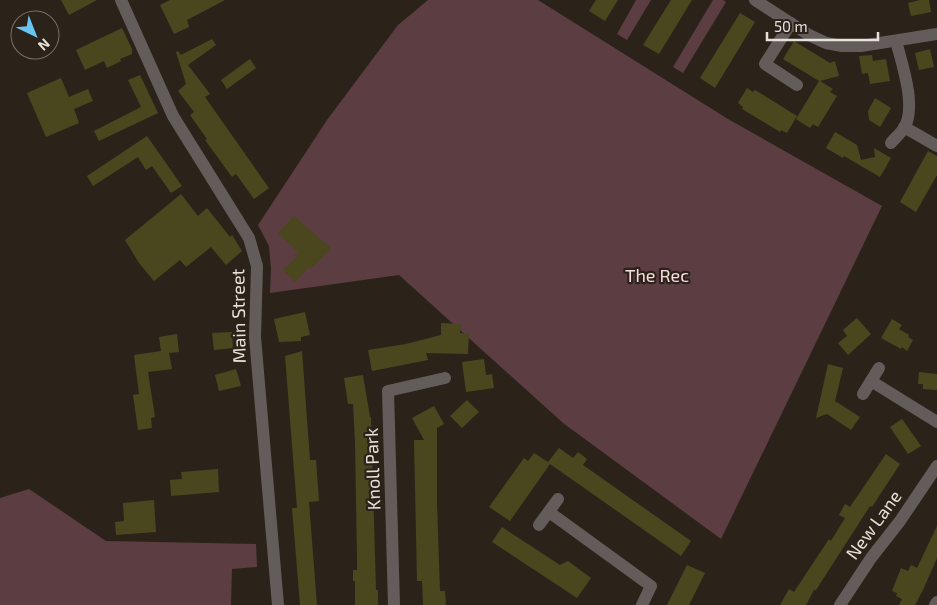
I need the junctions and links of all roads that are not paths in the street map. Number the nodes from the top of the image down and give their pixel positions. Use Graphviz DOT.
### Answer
graph roads {
  1 [pos="121,0"];
  2 [pos="757,0"];
  3 [pos="791,23"];
  4 [pos="937,34"];
  5 [pos="896,41"];
  6 [pos="797,85"];
  7 [pos="904,127"];
  8 [pos="891,143"];
  9 [pos="937,146"];
  10 [pos="879,368"];
  11 [pos="445,378"];
  12 [pos="871,381"];
  13 [pos="863,394"];
  14 [pos="937,422"];
  15 [pos="937,466"];
  16 [pos="558,499"];
  17 [pos="549,512"];
  18 [pos="539,525"];
  19 [pos="278,605"];
  20 [pos="394,605"];
  21 [pos="642,605"];
  22 [pos="840,605"];
  1 -- 19 [label="street, Main Street"];
  2 -- 3 [label="street"];
  3 -- 5 [label="street"];
  3 -- 6 [label="street"];
  4 -- 5 [label="street"];
  5 -- 7 [label="street"];
  7 -- 8 [label="street"];
  7 -- 9 [label="street"];
  10 -- 12 [label="street"];
  11 -- 20 [label="street, Knoll Park"];
  12 -- 13 [label="street"];
  12 -- 14 [label="street"];
  15 -- 22 [label="street, New Lane"];
  16 -- 17 [label="street"];
  17 -- 18 [label="street"];
  17 -- 21 [label="street"];
}
